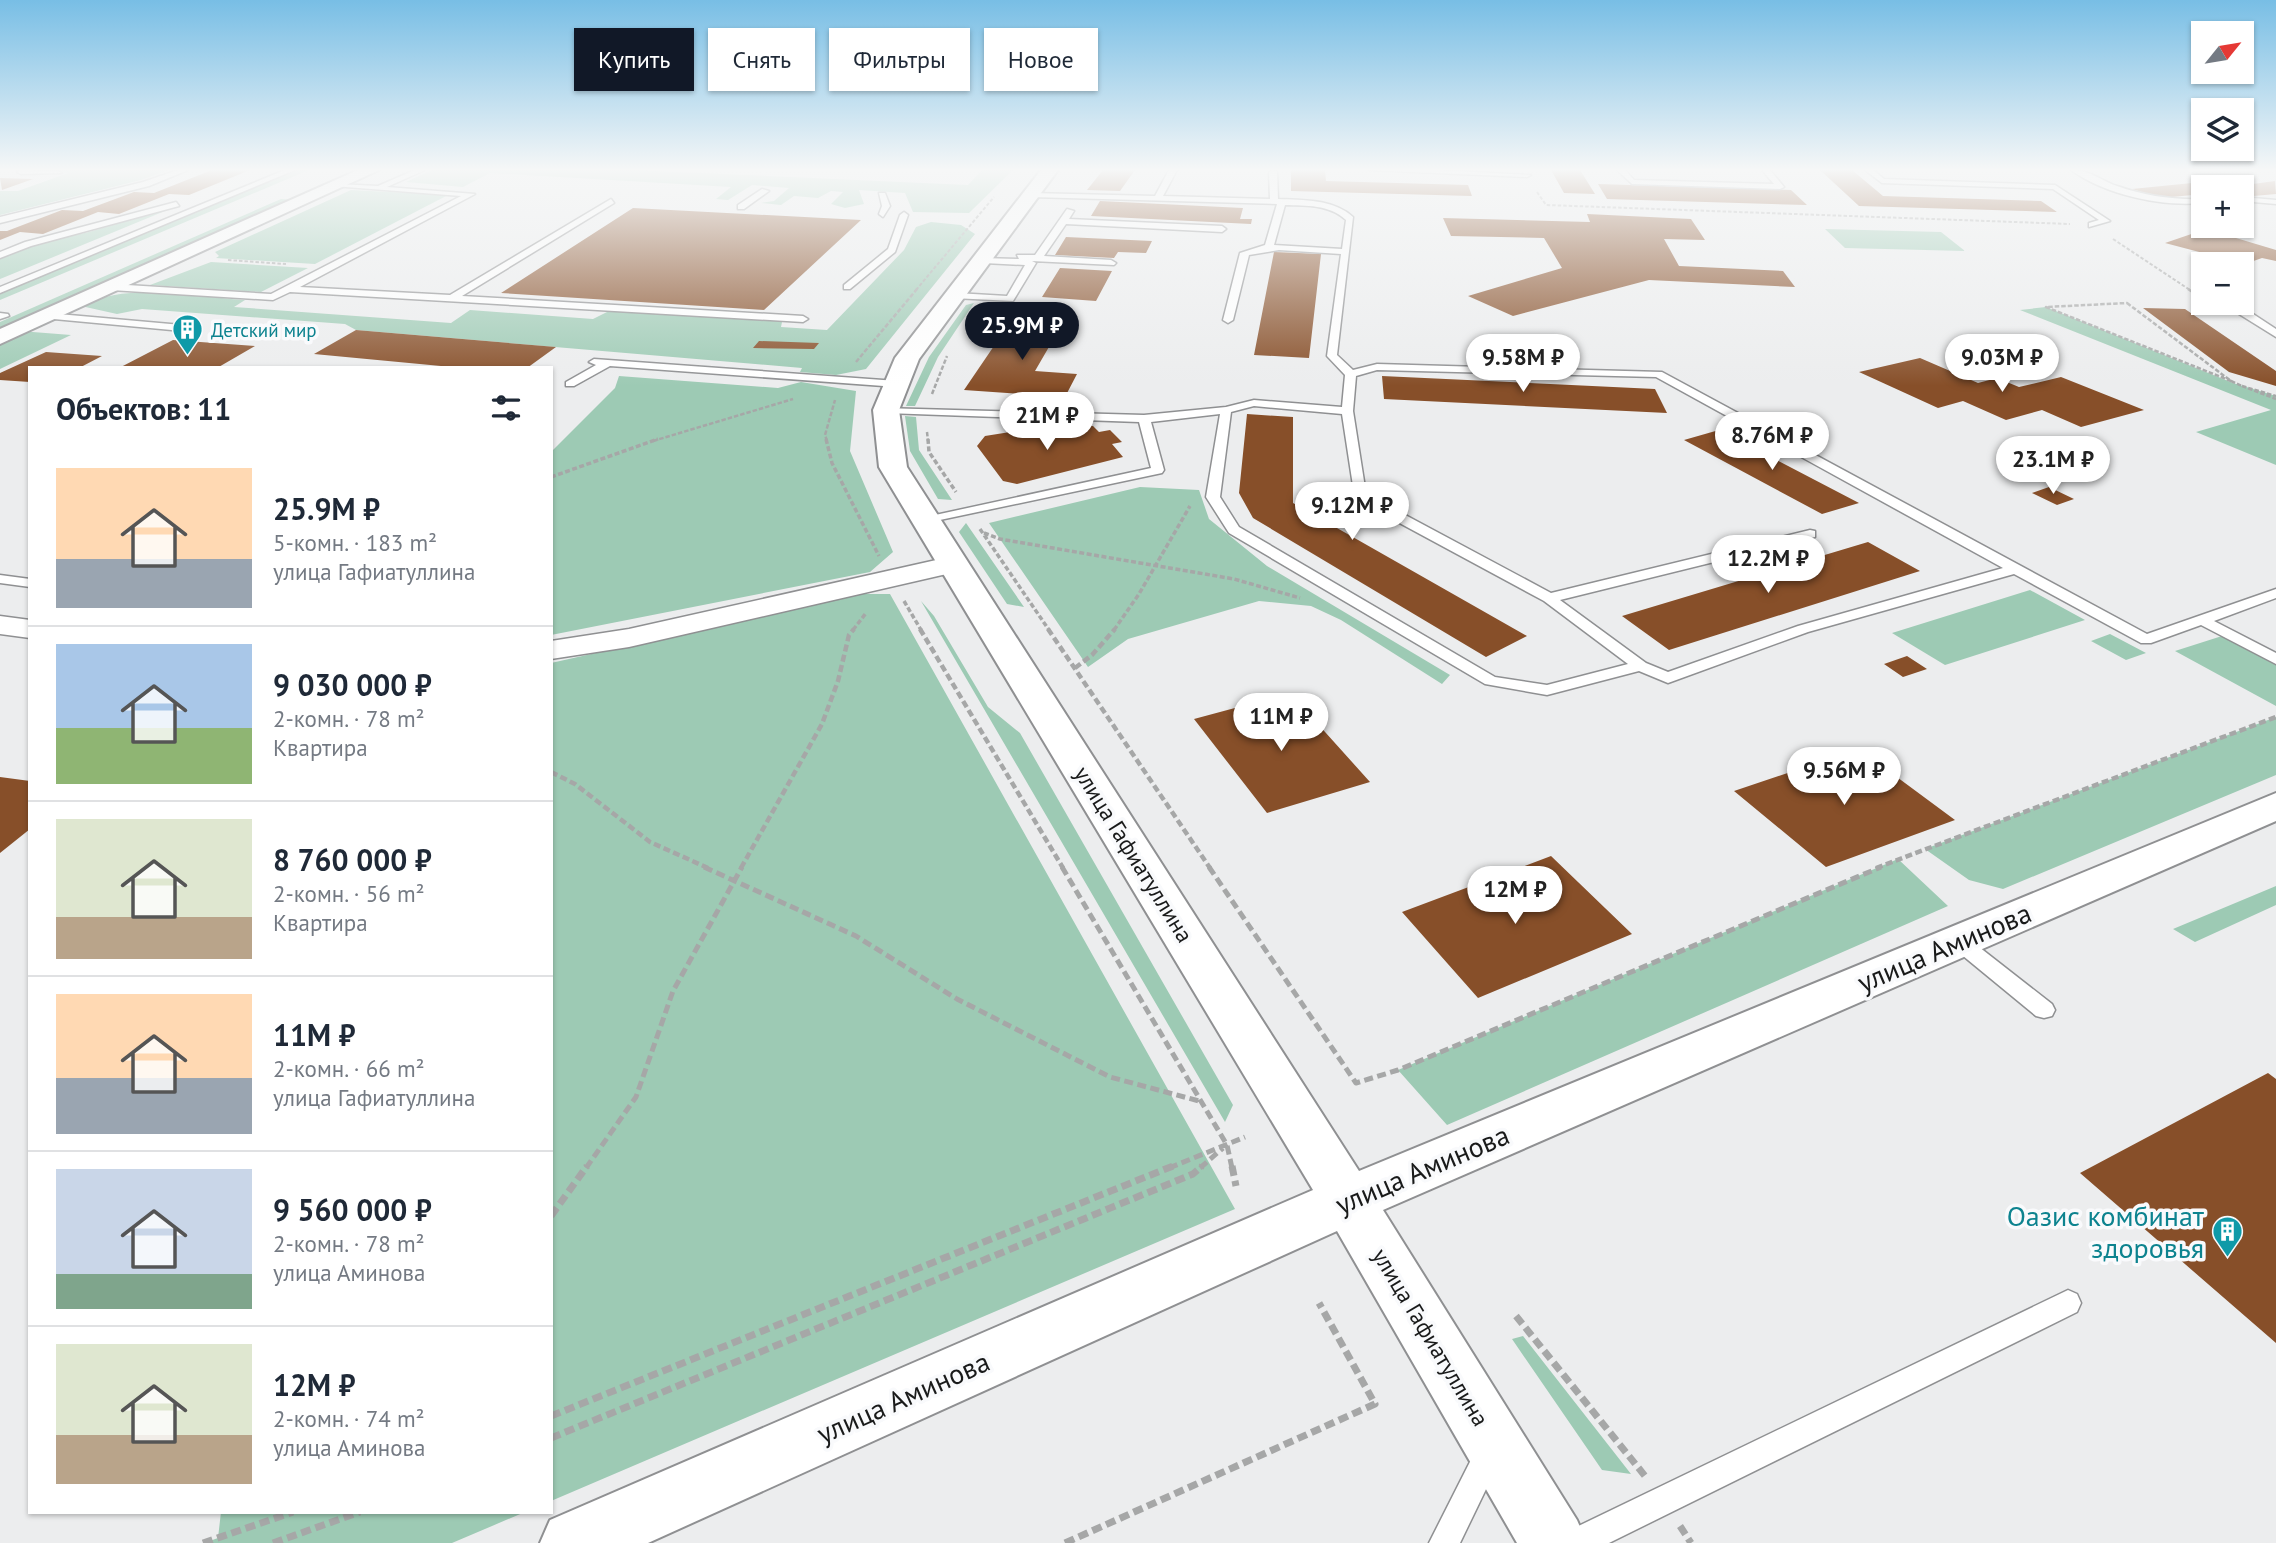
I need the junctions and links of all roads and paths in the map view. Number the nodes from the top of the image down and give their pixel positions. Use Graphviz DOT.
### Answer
graph roads {
  1 [pos="35,242"];
  2 [pos="116,242"];
  3 [pos="172,242"];
  4 [pos="212,242"];
  5 [pos="379,242"];
  6 [pos="544,242"];
  7 [pos="895,242"];
  8 [pos="997,242"];
  9 [pos="1049,242"];
  10 [pos="1270,242"];
  11 [pos="1347,242"];
  12 [pos="2118,242"];
  13 [pos="1269,248"];
  14 [pos="1346,252"];
  15 [pos="0,255"];
  16 [pos="986,258"];
  17 [pos="1038,258"];
  18 [pos="222,260"];
  19 [pos="1111,263"];
  20 [pos="286,264"];
  21 [pos="111,287"];
  22 [pos="847,287"];
  23 [pos="289,289"];
  24 [pos="0,290"];
  25 [pos="2191,291"];
  26 [pos="956,296"];
  27 [pos="988,298"];
  28 [pos="451,299"];
  29 [pos="2248,315"];
  30 [pos="47,316"];
  31 [pos="1,317"];
  32 [pos="803,319"];
  33 [pos="1228,320"];
  34 [pos="193,329"];
  35 [pos="2276,334"];
  36 [pos="0,337"];
  37 [pos="594,362"];
  38 [pos="608,363"];
  39 [pos="1351,374"];
  40 [pos="2233,383"];
  41 [pos="570,384"];
  42 [pos="897,384"];
  43 [pos="804,397"];
  44 [pos="2276,398"];
  45 [pos="886,410"];
  46 [pos="1226,410"];
  47 [pos="1347,411"];
  48 [pos="925,412"];
  49 [pos="1144,419"];
  50 [pos="553,476"];
  51 [pos="1215,484"];
  52 [pos="969,512"];
  53 [pos="926,521"];
  54 [pos="983,532"];
  55 [pos="1810,534"];
  56 [pos="954,564"];
  57 [pos="1155,564"];
  58 [pos="2014,569"];
  59 [pos="0,579"];
  60 [pos="28,583"];
  61 [pos="2276,593"];
  62 [pos="1549,598"];
  63 [pos="1308,601"];
  64 [pos="873,603"];
  65 [pos="2202,620"];
  66 [pos="0,625"];
  67 [pos="28,629"];
  68 [pos="553,650"];
  69 [pos="2276,659"];
  70 [pos="1640,666"];
  71 [pos="1074,667"];
  72 [pos="2276,717"];
  73 [pos="553,773"];
  74 [pos="2273,809"];
  75 [pos="737,879"];
  76 [pos="1958,941"];
  77 [pos="2044,1010"];
  78 [pos="1200,1102"];
  79 [pos="1245,1137"];
  80 [pos="1227,1145"];
  81 [pos="1237,1186"];
  82 [pos="1348,1200"];
  83 [pos="553,1213"];
  84 [pos="1319,1303"];
  85 [pos="2068,1303"];
  86 [pos="1516,1316"];
  87 [pos="553,1415"];
  88 [pos="553,1437"];
  89 [pos="1495,1443"];
  90 [pos="1662,1501"];
  91 [pos="287,1514"];
  92 [pos="354,1514"];
  93 [pos="203,1543"];
  94 [pos="273,1543"];
  95 [pos="573,1543"];
  96 [pos="1065,1543"];
  97 [pos="1444,1543"];
  98 [pos="1554,1543"];
  99 [pos="1577,1543"];
  100 [pos="1691,1543"];
  1 -- 15 [label="lane"];
  2 -- 24 [label="lane"];
  3 -- 31 [label="street"];
  4 -- 21 [label="street"];
  5 -- 23 [label="lane"];
  6 -- 28 [label="lane"];
  7 -- 22 [label="lane"];
  8 -- 16 [label="street, улица Гафиатуллина"];
  9 -- 17 [label="lane"];
  10 -- 13 [label="lane"];
  11 -- 14 [label="lane"];
  12 -- 25 [label="path"];
  13 -- 14 [label="lane"];
  13 -- 33 [label="lane"];
  14 -- 39 [label="lane"];
  16 -- 17 [label="lane"];
  16 -- 26 [label="street, улица Гафиатуллина"];
  16 -- 27 [label="lane"];
  17 -- 19 [label="lane"];
  18 -- 20 [label="path"];
  21 -- 23 [label="lane"];
  21 -- 30 [label="street"];
  23 -- 28 [label="lane"];
  26 -- 27 [label="lane"];
  26 -- 42 [label="street, улица Гафиатуллина"];
  27 -- 48 [label="path"];
  28 -- 32 [label="lane"];
  29 -- 35 [label="lane"];
  30 -- 34 [label="lane"];
  30 -- 36 [label="street"];
  37 -- 38 [label="lane"];
  38 -- 41 [label="lane"];
  38 -- 42 [label="lane"];
  39 -- 47 [label="lane"];
  39 -- 58 [label="lane"];
  40 -- 40 [label="path"];
  40 -- 44 [label="path"];
  42 -- 45 [label="street, улица Гафиатуллина"];
  43 -- 50 [label="path"];
  45 -- 48 [label="lane"];
  45 -- 53 [label="street, улица Гафиатуллина"];
  46 -- 47 [label="lane"];
  46 -- 49 [label="lane"];
  46 -- 51 [label="lane"];
  47 -- 62 [label="lane"];
  48 -- 49 [label="lane"];
  48 -- 52 [label="path"];
  49 -- 52 [label="lane"];
  51 -- 57 [label="path"];
  51 -- 70 [label="lane"];
  52 -- 53 [label="lane"];
  52 -- 54 [label="path"];
  53 -- 56 [label="street, улица Гафиатуллина"];
  54 -- 57 [label="path"];
  54 -- 71 [label="path"];
  55 -- 62 [label="lane"];
  56 -- 68 [label="street"];
  56 -- 82 [label="street, улица Гафиатуллина"];
  57 -- 63 [label="path"];
  57 -- 71 [label="path"];
  58 -- 65 [label="lane"];
  58 -- 70 [label="lane"];
  59 -- 60 [label="lane"];
  61 -- 65 [label="lane"];
  62 -- 70 [label="lane"];
  64 -- 75 [label="path"];
  65 -- 69 [label="lane"];
  66 -- 67 [label="street"];
  71 -- 72 [label="path"];
  73 -- 75 [label="path"];
  74 -- 76 [label="street, улица Аминова"];
  75 -- 78 [label="path"];
  75 -- 83 [label="path"];
  76 -- 77 [label="lane"];
  76 -- 82 [label="street, улица Аминова"];
  79 -- 80 [label="path"];
  80 -- 81 [label="path"];
  80 -- 87 [label="path"];
  80 -- 88 [label="path"];
  82 -- 89 [label="street, улица Гафиатуллина"];
  82 -- 95 [label="street, улица Аминова"];
  84 -- 96 [label="path"];
  85 -- 90 [label="lane"];
  86 -- 90 [label="path"];
  89 -- 97 [label="lane"];
  89 -- 98 [label="street, улица Гафиатуллина"];
  90 -- 99 [label="lane"];
  90 -- 100 [label="path"];
  91 -- 93 [label="path"];
  92 -- 94 [label="path"];
}
